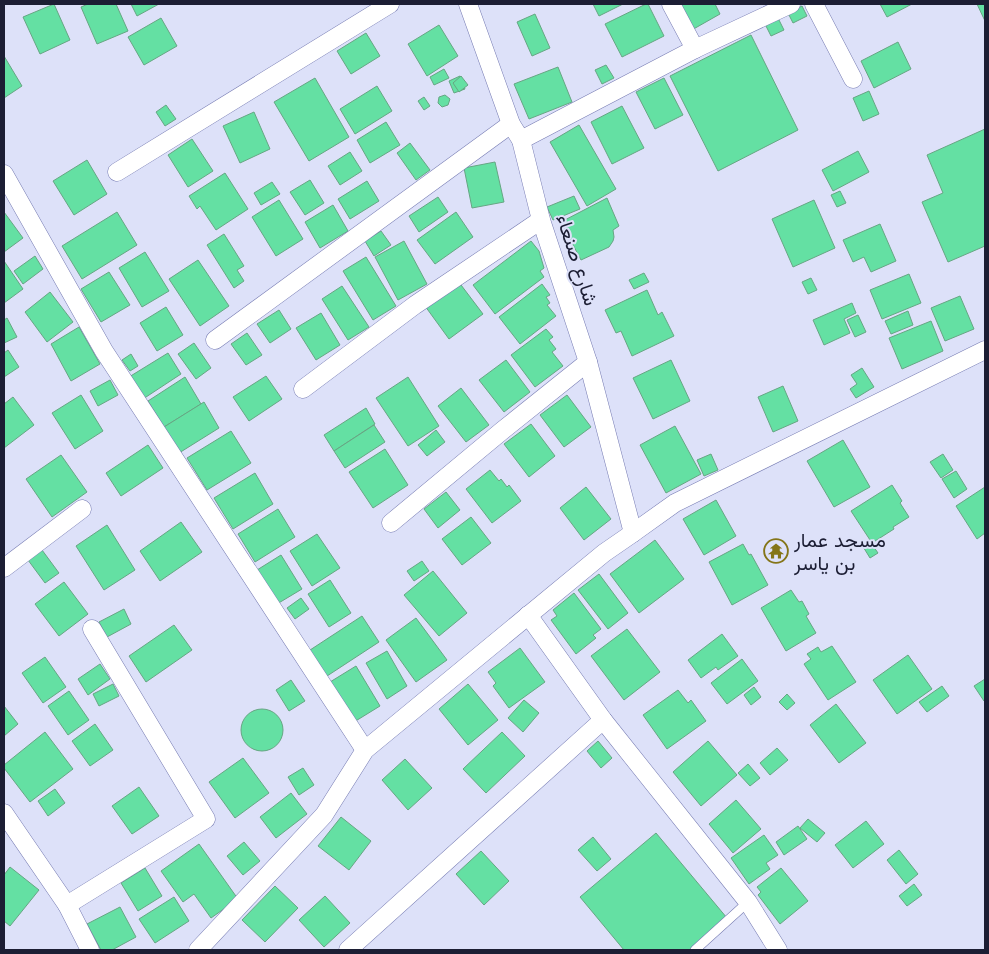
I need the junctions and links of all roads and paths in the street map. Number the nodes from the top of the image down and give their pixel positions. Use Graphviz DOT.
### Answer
graph roads {
  1 [pos="390,4"];
  2 [pos="468,4"];
  3 [pos="671,4"];
  4 [pos="791,4"];
  5 [pos="814,4"];
  6 [pos="695,49"];
  7 [pos="853,79"];
  8 [pos="511,124"];
  9 [pos="521,140"];
  10 [pos="117,172"];
  11 [pos="4,174"];
  12 [pos="540,220"];
  13 [pos="215,340"];
  14 [pos="985,350"];
  15 [pos="588,362"];
  16 [pos="303,389"];
  17 [pos="82,509"];
  18 [pos="391,523"];
  19 [pos="633,533"];
  20 [pos="4,568"];
  21 [pos="528,615"];
  22 [pos="92,629"];
  23 [pos="603,720"];
  24 [pos="365,750"];
  25 [pos="4,813"];
  26 [pos="9,835"];
  27 [pos="748,902"];
  28 [pos="67,905"];
  29 [pos="90,950"];
  30 [pos="198,950"];
  31 [pos="348,950"];
  32 [pos="695,950"];
  33 [pos="778,950"];
  1 -- 10 [label="street"];
  2 -- 8 [label="street, شارع صنعاء"];
  3 -- 6 [label="street"];
  4 -- 6 [label="street"];
  5 -- 7 [label="street"];
  6 -- 9 [label="street"];
  8 -- 9 [label="street, شارع صنعاء"];
  8 -- 13 [label="street"];
  9 -- 12 [label="street, شارع صنعاء"];
  11 -- 24 [label="street"];
  12 -- 15 [label="street, شارع صنعاء"];
  12 -- 16 [label="street"];
  14 -- 19 [label="street"];
  15 -- 18 [label="street"];
  15 -- 19 [label="street, شارع صنعاء"];
  17 -- 20 [label="street"];
  19 -- 21 [label="street"];
  21 -- 23 [label="street"];
  21 -- 24 [label="street"];
  22 -- 28 [label="street"];
  23 -- 27 [label="street"];
  23 -- 31 [label="street"];
  24 -- 30 [label="street"];
  25 -- 26 [label="street"];
  26 -- 28 [label="street"];
  27 -- 32 [label="lane"];
  27 -- 33 [label="street"];
  28 -- 29 [label="street"];
}
